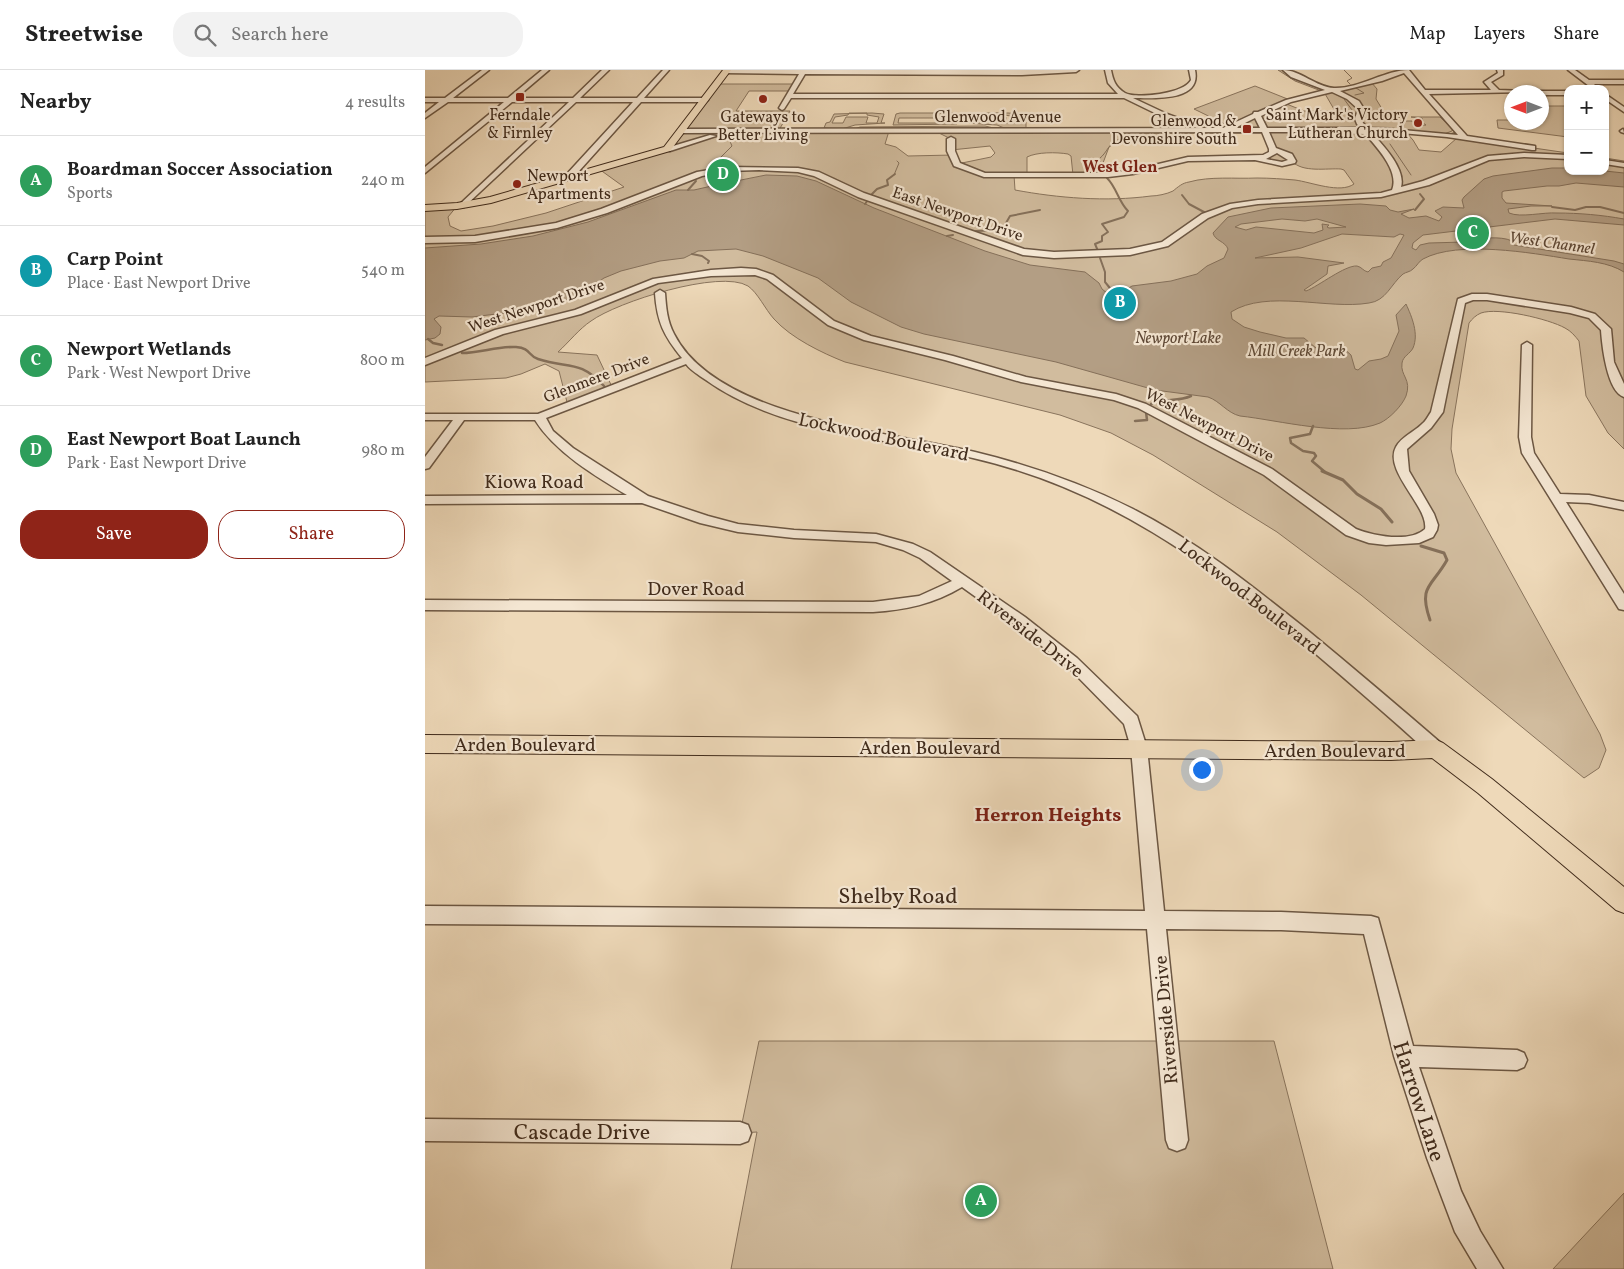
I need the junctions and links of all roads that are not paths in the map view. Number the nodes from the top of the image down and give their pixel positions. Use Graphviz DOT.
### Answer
graph roads {
  1 [pos="487,70"];
  2 [pos="547,70"];
  3 [pos="606,70"];
  4 [pos="666,70"];
  5 [pos="1076,70"];
  6 [pos="1108,70"];
  7 [pos="1192,70"];
  8 [pos="1278,70"];
  9 [pos="1286,70"];
  10 [pos="1405,70"];
  11 [pos="1500,70"];
  12 [pos="1571,70"];
  13 [pos="726,71"];
  14 [pos="803,71"];
  15 [pos="876,71"];
  16 [pos="950,71"];
  17 [pos="1586,82"];
  18 [pos="1624,82"];
  19 [pos="1590,85"];
  20 [pos="1328,91"];
  21 [pos="1423,92"];
  22 [pos="1497,92"];
  23 [pos="1504,92"];
  24 [pos="1549,93"];
  25 [pos="1564,93"];
  26 [pos="789,96"];
  27 [pos="1128,96"];
  28 [pos="1609,98"];
  29 [pos="425,100"];
  30 [pos="446,100"];
  31 [pos="510,100"];
  32 [pos="575,100"];
  33 [pos="639,100"];
  34 [pos="705,100"];
  35 [pos="1621,105"];
  36 [pos="782,108"];
  37 [pos="1624,110"];
  38 [pos="1256,114"];
  39 [pos="425,116"];
  40 [pos="1175,119"];
  41 [pos="1244,120"];
  42 [pos="1261,123"];
  43 [pos="681,131"];
  44 [pos="731,131"];
  45 [pos="935,131"];
  46 [pos="970,131"];
  47 [pos="1164,131"];
  48 [pos="1221,131"];
  49 [pos="1265,131"];
  50 [pos="1453,134"];
  51 [pos="951,140"];
  52 [pos="667,149"];
  53 [pos="1273,149"];
  54 [pos="1564,152"];
  55 [pos="1564,157"];
  56 [pos="1250,158"];
  57 [pos="1609,161"];
  58 [pos="1624,163"];
  59 [pos="957,164"];
  60 [pos="425,171"];
  61 [pos="984,175"];
  62 [pos="568,178"];
  63 [pos="1400,180"];
  64 [pos="1421,184"];
  65 [pos="1395,192"];
  66 [pos="464,205"];
  67 [pos="425,208"];
  68 [pos="425,240"];
  69 [pos="660,293"];
  70 [pos="1527,345"];
  71 [pos="687,360"];
  72 [pos="425,362"];
  73 [pos="1624,394"];
  74 [pos="425,417"];
  75 [pos="461,417"];
  76 [pos="539,417"];
  77 [pos="425,465"];
  78 [pos="644,498"];
  79 [pos="1556,498"];
  80 [pos="425,500"];
  81 [pos="1624,506"];
  82 [pos="962,581"];
  83 [pos="425,605"];
  84 [pos="1624,605"];
  85 [pos="425,744"];
  86 [pos="1139,748"];
  87 [pos="1436,749"];
  88 [pos="1624,902"];
  89 [pos="425,915"];
  90 [pos="1156,920"];
  91 [pos="1371,925"];
  92 [pos="1404,1056"];
  93 [pos="1517,1060"];
  94 [pos="425,1130"];
  95 [pos="740,1132"];
  96 [pos="1177,1140"];
  97 [pos="1491,1269"];
  1 -- 30 [label="street"];
  2 -- 31 [label="street"];
  3 -- 32 [label="street"];
  4 -- 33 [label="street"];
  5 -- 16 [label="street"];
  6 -- 27 [label="street"];
  7 -- 27 [label="street"];
  8 -- 20 [label="street"];
  9 -- 20 [label="street"];
  10 -- 20 [label="street"];
  10 -- 21 [label="street"];
  11 -- 22 [label="street"];
  12 -- 17 [label="street"];
  13 -- 14 [label="street"];
  13 -- 34 [label="main road"];
  14 -- 15 [label="street"];
  14 -- 26 [label="street"];
  15 -- 16 [label="street"];
  17 -- 18 [label="street"];
  17 -- 19 [label="street"];
  20 -- 38 [label="street"];
  20 -- 63 [label="street"];
  21 -- 22 [label="street"];
  21 -- 50 [label="street"];
  22 -- 23 [label="street"];
  24 -- 25 [label="street"];
  26 -- 27 [label="street"];
  26 -- 36 [label="street"];
  27 -- 40 [label="street"];
  28 -- 35 [label="street"];
  29 -- 30 [label="street"];
  30 -- 31 [label="street"];
  30 -- 39 [label="street"];
  31 -- 32 [label="street"];
  31 -- 60 [label="street"];
  32 -- 33 [label="street"];
  32 -- 66 [label="street"];
  33 -- 34 [label="street"];
  33 -- 62 [label="street"];
  34 -- 43 [label="main road"];
  35 -- 37 [label="street"];
  38 -- 41 [label="street"];
  38 -- 42 [label="street"];
  40 -- 47 [label="street"];
  40 -- 48 [label="street"];
  41 -- 42 [label="street"];
  41 -- 48 [label="street"];
  42 -- 49 [label="street"];
  43 -- 44 [label="street, Glenwood Avenue"];
  43 -- 52 [label="main road"];
  44 -- 45 [label="street, Glenwood Avenue"];
  44 -- 52 [label="street, Glenwood Avenue"];
  45 -- 46 [label="street, Glenwood Avenue"];
  45 -- 51 [label="street"];
  46 -- 47 [label="street, Glenwood Avenue"];
  46 -- 51 [label="street"];
  47 -- 48 [label="street, Glenwood Avenue"];
  48 -- 49 [label="street, Glenwood Avenue"];
  49 -- 50 [label="street, Glenwood Avenue, bridge"];
  49 -- 53 [label="street"];
  50 -- 54 [label="street, Glenwood Avenue"];
  51 -- 59 [label="street"];
  52 -- 62 [label="main road, Glenwood Avenue"];
  53 -- 56 [label="street"];
  53 -- 56 [label="street"];
  55 -- 64 [label="street, East Newport Drive"];
  56 -- 61 [label="street"];
  57 -- 58 [label="street"];
  59 -- 61 [label="street"];
  59 -- 61 [label="street"];
  62 -- 66 [label="main road, Glenwood Avenue"];
  63 -- 64 [label="street"];
  63 -- 65 [label="street"];
  64 -- 65 [label="street, East Newport Drive"];
  65 -- 68 [label="street, East Newport Drive"];
  66 -- 67 [label="main road, Glenwood Avenue"];
  69 -- 71 [label="street, Lockwood Boulevard"];
  70 -- 79 [label="street"];
  71 -- 76 [label="street, Glenmere Drive"];
  71 -- 87 [label="street, Lockwood Boulevard"];
  72 -- 73 [label="street, West Newport Drive"];
  74 -- 75 [label="street, Glenmere Drive"];
  75 -- 76 [label="street, Glenmere Drive"];
  75 -- 77 [label="street"];
  76 -- 78 [label="street, Riverside Drive"];
  78 -- 80 [label="street, Kiowa Road"];
  78 -- 82 [label="street, Riverside Drive"];
  79 -- 81 [label="street"];
  79 -- 84 [label="street"];
  82 -- 83 [label="street, Dover Road"];
  82 -- 86 [label="street, Riverside Drive"];
  85 -- 86 [label="main road, Arden Boulevard"];
  86 -- 87 [label="main road, Arden Boulevard"];
  86 -- 90 [label="street, Riverside Drive"];
  87 -- 88 [label="main road, Lockwood Boulevard"];
  89 -- 90 [label="street, Shelby Road"];
  90 -- 91 [label="street, Shelby Road"];
  90 -- 96 [label="street, Riverside Drive"];
  91 -- 92 [label="street, Harrow Lane"];
  92 -- 93 [label="street"];
  92 -- 97 [label="street, Harrow Lane"];
  94 -- 95 [label="street, Cascade Drive"];
}
